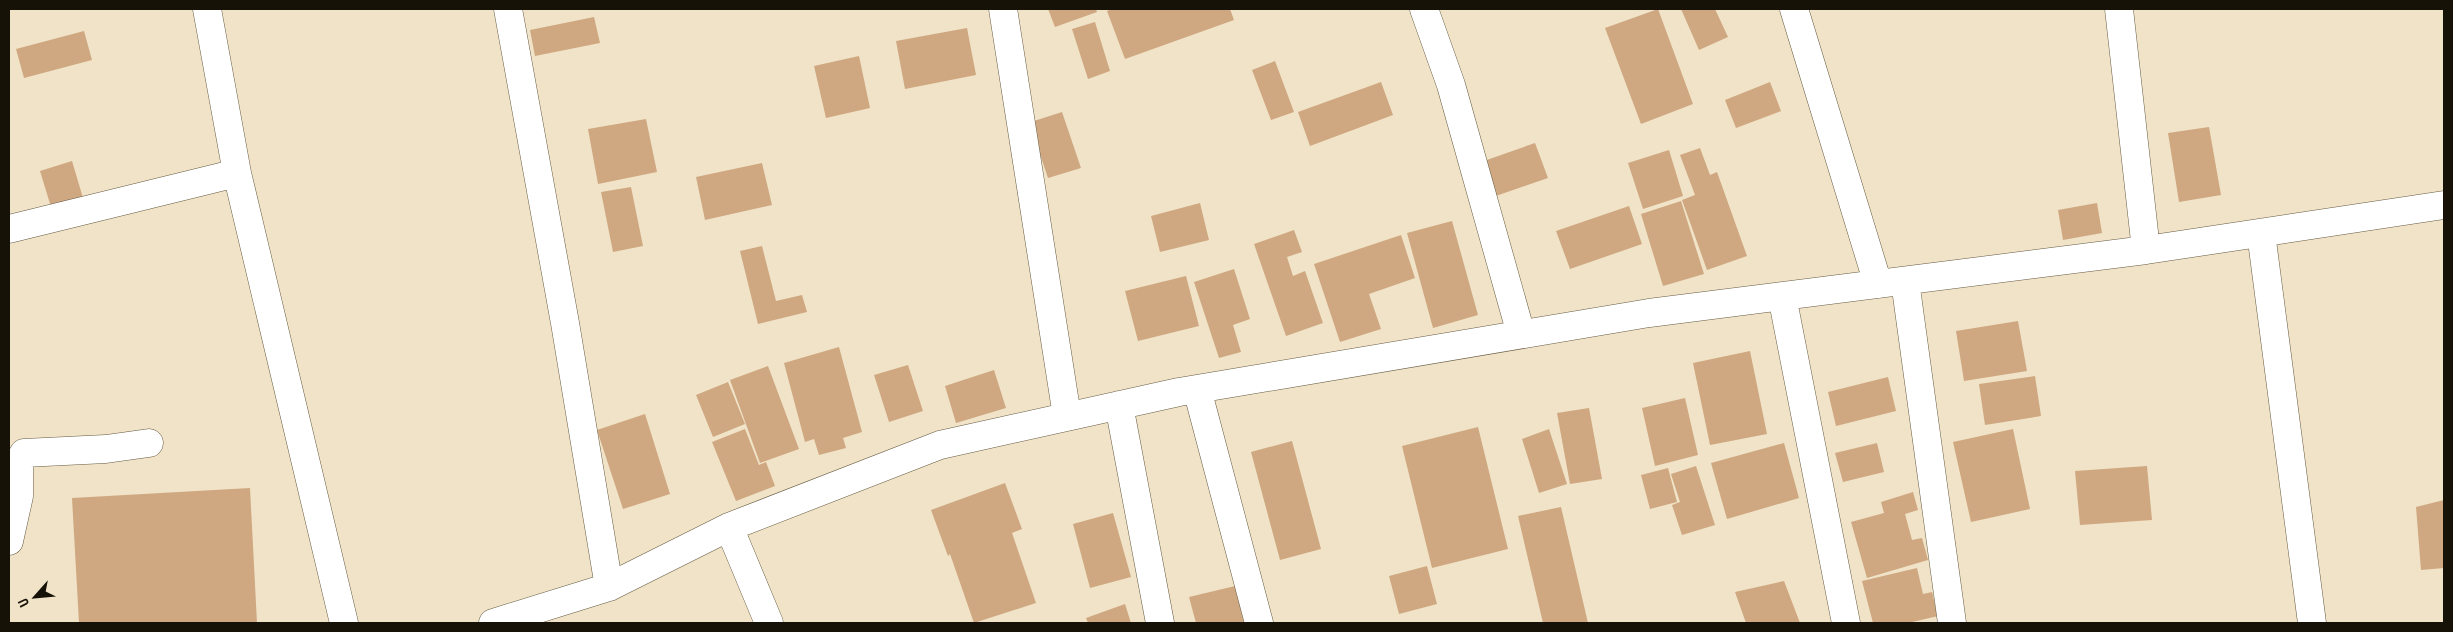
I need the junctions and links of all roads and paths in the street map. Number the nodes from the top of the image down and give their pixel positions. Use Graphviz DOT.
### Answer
graph roads {
  1 [pos="207,9"];
  2 [pos="508,9"];
  3 [pos="1002,9"];
  4 [pos="1424,9"];
  5 [pos="1794,9"];
  6 [pos="2119,9"];
  7 [pos="238,173"];
  8 [pos="2444,205"];
  9 [pos="9,229"];
  10 [pos="2261,233"];
  11 [pos="2146,250"];
  12 [pos="1905,281"];
  13 [pos="1878,284"];
  14 [pos="1782,296"];
  15 [pos="1521,334"];
  16 [pos="1197,389"];
  17 [pos="1119,405"];
  18 [pos="1068,416"];
  19 [pos="149,443"];
  20 [pos="729,527"];
  21 [pos="9,541"];
  22 [pos="609,587"];
  23 [pos="344,623"];
  24 [pos="493,623"];
  25 [pos="769,623"];
  26 [pos="1160,623"];
  27 [pos="1260,623"];
  28 [pos="1846,623"];
  29 [pos="1952,623"];
  30 [pos="2312,623"];
  1 -- 7 [label="street"];
  2 -- 22 [label="street"];
  3 -- 18 [label="street"];
  4 -- 15 [label="street"];
  5 -- 13 [label="street"];
  6 -- 11 [label="street"];
  7 -- 9 [label="street"];
  7 -- 23 [label="street"];
  8 -- 10 [label="street"];
  10 -- 11 [label="street"];
  10 -- 30 [label="street"];
  11 -- 12 [label="street"];
  12 -- 13 [label="street"];
  12 -- 29 [label="street"];
  13 -- 14 [label="street"];
  14 -- 15 [label="street"];
  14 -- 28 [label="street"];
  15 -- 16 [label="street"];
  16 -- 17 [label="street"];
  16 -- 27 [label="street"];
  17 -- 18 [label="street"];
  17 -- 26 [label="street"];
  18 -- 20 [label="street"];
  19 -- 21 [label="street"];
  20 -- 22 [label="street"];
  20 -- 25 [label="street"];
  22 -- 24 [label="street"];
}
